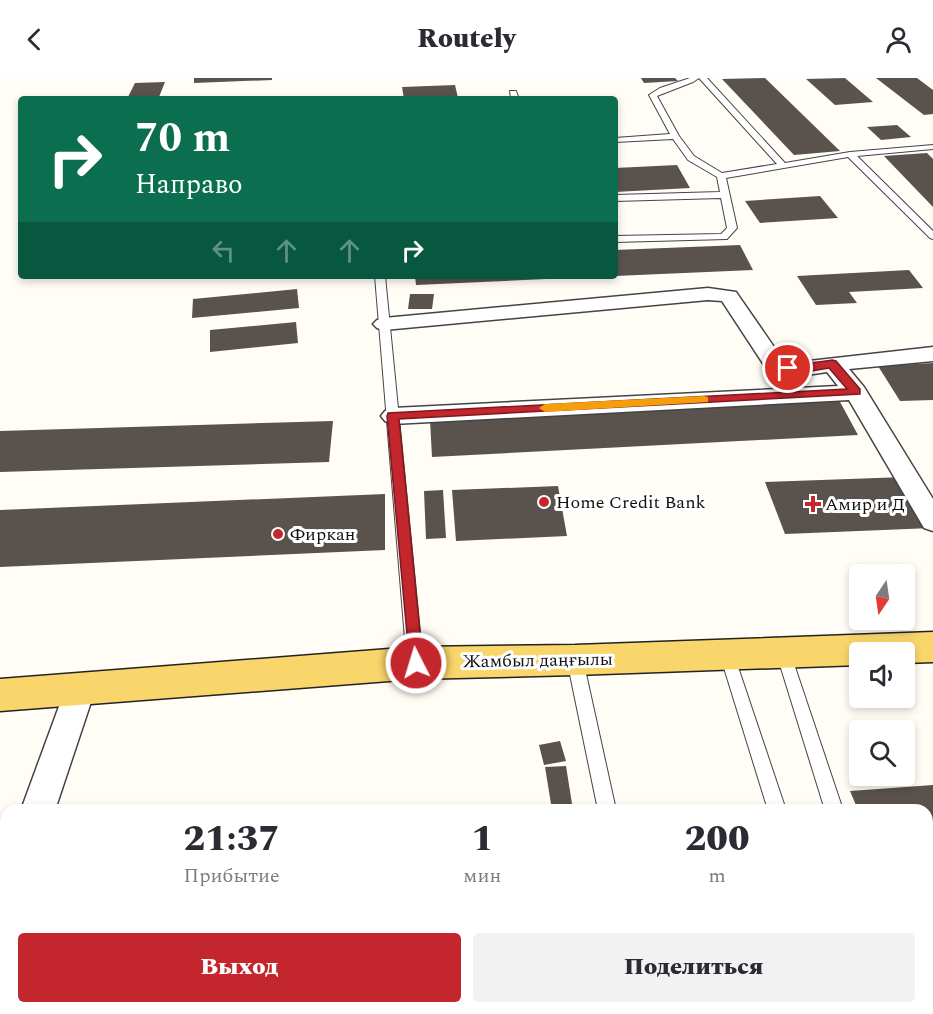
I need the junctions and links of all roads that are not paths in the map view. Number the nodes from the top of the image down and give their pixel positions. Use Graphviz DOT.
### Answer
graph roads {
  1 [pos="696,78"];
  2 [pos="703,78"];
  3 [pos="675,136"];
  4 [pos="618,140"];
  5 [pos="933,147"];
  6 [pos="850,154"];
  7 [pos="783,166"];
  8 [pos="721,176"];
  9 [pos="725,195"];
  10 [pos="618,198"];
  11 [pos="933,236"];
  12 [pos="618,239"];
  13 [pos="380,279"];
  14 [pos="384,324"];
  15 [pos="933,354"];
  16 [pos="832,364"];
  17 [pos="856,392"];
  18 [pos="393,416"];
  19 [pos="933,521"];
  20 [pos="933,647"];
  21 [pos="783,652"];
  22 [pos="727,655"];
  23 [pos="575,660"];
  24 [pos="416,663"];
  25 [pos="80,690"];
  26 [pos="0,695"];
  27 [pos="40,804"];
  28 [pos="606,804"];
  29 [pos="775,804"];
  30 [pos="832,804"];
  1 -- 3 [label="lane"];
  2 -- 7 [label="lane"];
  3 -- 4 [label="lane"];
  3 -- 8 [label="lane"];
  5 -- 6 [label="lane"];
  6 -- 7 [label="lane"];
  6 -- 11 [label="lane"];
  7 -- 8 [label="lane"];
  8 -- 9 [label="lane"];
  9 -- 10 [label="lane"];
  9 -- 12 [label="lane"];
  13 -- 14 [label="lane"];
  14 -- 16 [label="street"];
  14 -- 18 [label="lane"];
  15 -- 16 [label="street"];
  16 -- 17 [label="street"];
  17 -- 18 [label="street"];
  17 -- 19 [label="street"];
  18 -- 24 [label="lane"];
  20 -- 21 [label="main road, Жамбыл даңғылы"];
  21 -- 22 [label="main road, Жамбыл даңғылы"];
  21 -- 30 [label="lane"];
  22 -- 23 [label="main road, Жамбыл даңғылы"];
  22 -- 29 [label="lane"];
  23 -- 24 [label="main road, Жамбыл даңғылы"];
  23 -- 28 [label="lane"];
  24 -- 25 [label="main road, Жамбыл даңғылы"];
  25 -- 26 [label="main road, Жамбыл даңғылы"];
  25 -- 27 [label="street"];
}
